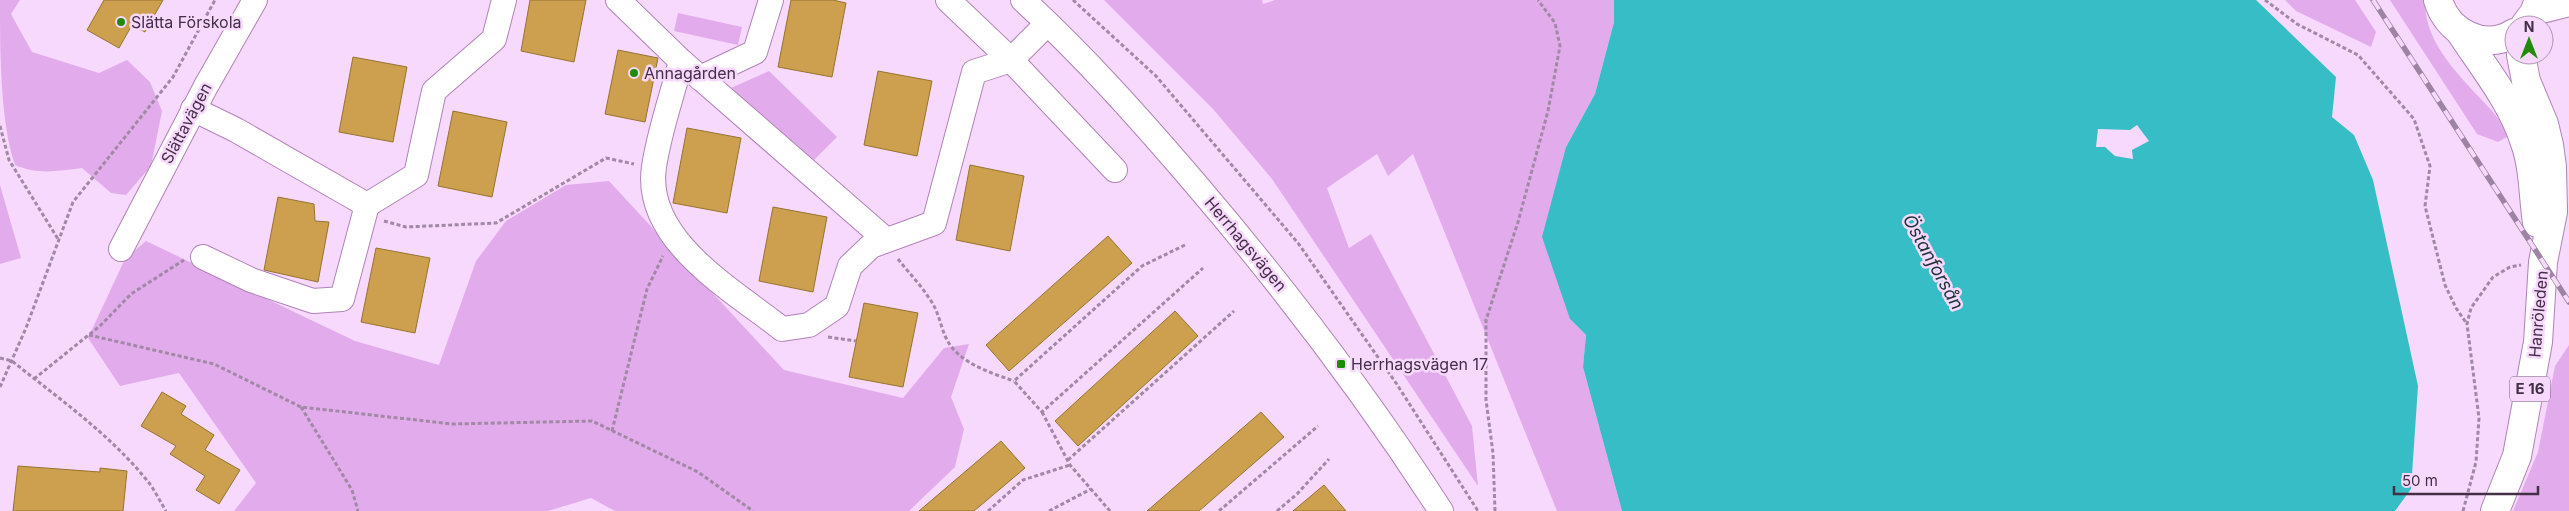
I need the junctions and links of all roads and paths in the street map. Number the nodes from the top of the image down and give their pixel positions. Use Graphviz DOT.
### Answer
graph roads {
  1 [pos="215,0"];
  2 [pos="255,0"];
  3 [pos="504,0"];
  4 [pos="618,0"];
  5 [pos="771,0"];
  6 [pos="948,0"];
  7 [pos="1023,0"];
  8 [pos="1073,0"];
  9 [pos="1538,0"];
  10 [pos="2265,0"];
  11 [pos="2438,0"];
  12 [pos="2569,4"];
  13 [pos="2533,13"];
  14 [pos="1047,24"];
  15 [pos="2461,33"];
  16 [pos="2504,37"];
  17 [pos="1011,60"];
  18 [pos="681,61"];
  19 [pos="2523,65"];
  20 [pos="700,78"];
  21 [pos="193,109"];
  22 [pos="0,126"];
  23 [pos="654,169"];
  24 [pos="1116,170"];
  25 [pos="367,206"];
  26 [pos="674,235"];
  27 [pos="59,239"];
  28 [pos="885,240"];
  29 [pos="1185,245"];
  30 [pos="121,249"];
  31 [pos="195,258"];
  32 [pos="2536,262"];
  33 [pos="1202,268"];
  34 [pos="1234,311"];
  35 [pos="2467,324"];
  36 [pos="89,335"];
  37 [pos="0,358"];
  38 [pos="12,360"];
  39 [pos="34,379"];
  40 [pos="1014,381"];
  41 [pos="0,387"];
  42 [pos="301,407"];
  43 [pos="1042,412"];
  44 [pos="1318,426"];
  45 [pos="612,431"];
  46 [pos="1329,459"];
  47 [pos="1068,460"];
  48 [pos="1070,465"];
  49 [pos="1091,489"];
  50 [pos="166,511"];
  51 [pos="358,511"];
  52 [pos="753,511"];
  53 [pos="988,511"];
  54 [pos="1049,511"];
  55 [pos="1110,511"];
  56 [pos="1219,511"];
  57 [pos="1277,511"];
  58 [pos="1441,511"];
  59 [pos="1478,511"];
  60 [pos="1495,511"];
  61 [pos="2463,511"];
  62 [pos="2495,511"];
  1 -- 27 [label="path"];
  2 -- 21 [label="street, Slättavägen"];
  3 -- 25 [label="street"];
  4 -- 18 [label="street"];
  5 -- 20 [label="street"];
  6 -- 17 [label="street"];
  7 -- 14 [label="street, Herrhagsvägen"];
  8 -- 59 [label="path"];
  9 -- 60 [label="path"];
  10 -- 35 [label="path"];
  11 -- 15 [label="highway, Hanröleden / E 16"];
  12 -- 13 [label="street"];
  14 -- 17 [label="street"];
  14 -- 58 [label="street, Herrhagsvägen"];
  15 -- 16 [label="highway"];
  15 -- 32 [label="highway, Hanröleden / E 16"];
  17 -- 24 [label="street"];
  17 -- 28 [label="street"];
  18 -- 20 [label="street"];
  18 -- 23 [label="street"];
  19 -- 32 [label="highway, Hanröleden / E 16"];
  20 -- 28 [label="street"];
  21 -- 25 [label="street"];
  21 -- 30 [label="street, Slättavägen"];
  22 -- 27 [label="path"];
  23 -- 25 [label="path"];
  23 -- 26 [label="street"];
  25 -- 31 [label="street"];
  26 -- 28 [label="street"];
  26 -- 45 [label="path"];
  27 -- 38 [label="path"];
  28 -- 40 [label="path"];
  29 -- 40 [label="path"];
  31 -- 36 [label="path"];
  32 -- 35 [label="path"];
  32 -- 62 [label="highway, Hanröleden / E 16"];
  33 -- 43 [label="path"];
  34 -- 47 [label="path"];
  35 -- 61 [label="path"];
  36 -- 39 [label="path"];
  36 -- 42 [label="path"];
  37 -- 38 [label="path"];
  38 -- 39 [label="path"];
  38 -- 41 [label="path"];
  39 -- 50 [label="path"];
  40 -- 43 [label="path"];
  42 -- 45 [label="path"];
  42 -- 51 [label="path"];
  43 -- 47 [label="path"];
  44 -- 56 [label="path"];
  45 -- 52 [label="path"];
  46 -- 57 [label="path"];
  47 -- 48 [label="path"];
  48 -- 49 [label="path"];
  48 -- 53 [label="path"];
  49 -- 54 [label="path"];
  49 -- 55 [label="path"];
}
